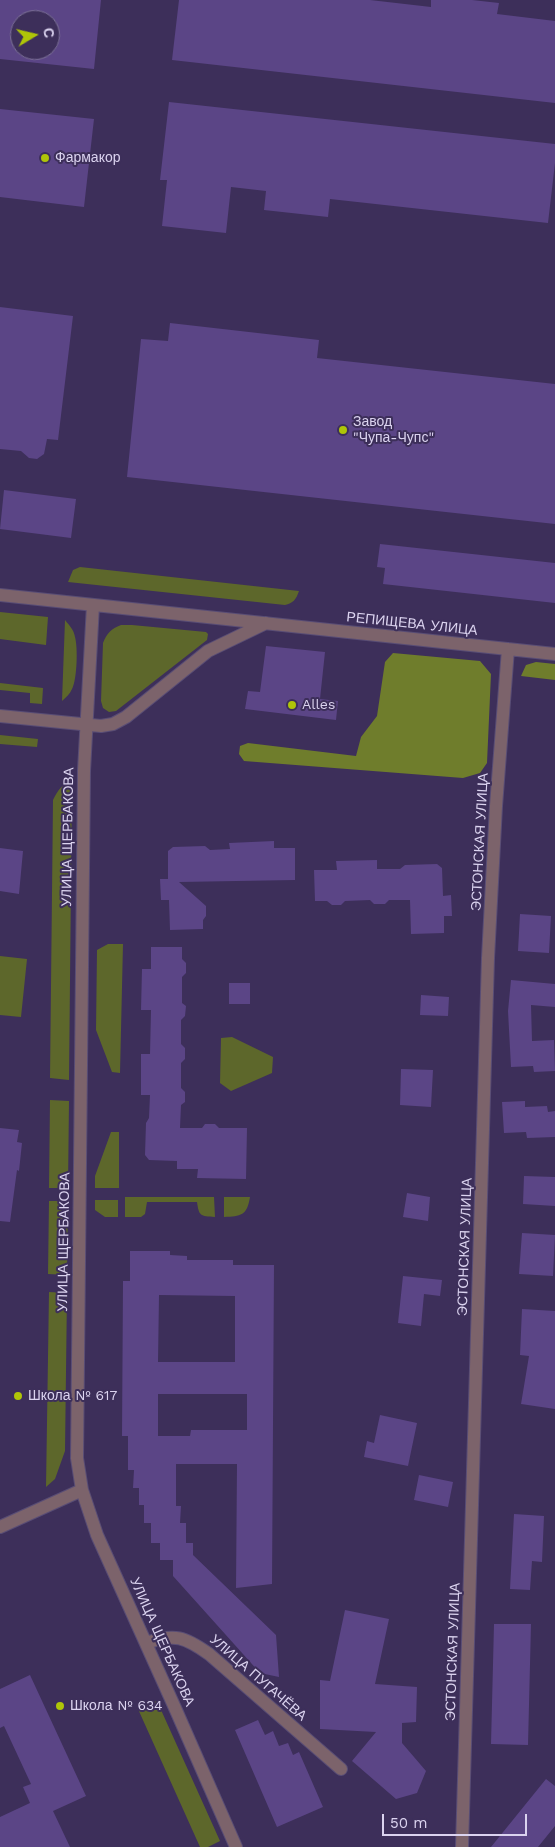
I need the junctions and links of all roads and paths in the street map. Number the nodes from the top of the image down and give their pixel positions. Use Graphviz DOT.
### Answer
graph roads {
  1 [pos="0,595"];
  2 [pos="93,605"];
  3 [pos="266,623"];
  4 [pos="508,649"];
  5 [pos="555,654"];
  6 [pos="0,716"];
  7 [pos="86,726"];
  8 [pos="82,1490"];
  9 [pos="0,1527"];
  10 [pos="146,1643"];
  11 [pos="340,1769"];
  12 [pos="236,1847"];
  13 [pos="462,1847"];
  1 -- 2 [label="street, РЕПИЩЕВА УЛИЦА"];
  2 -- 3 [label="street, РЕПИЩЕВА УЛИЦА"];
  2 -- 7 [label="street, УЛИЦА ЩЕРБАКОВА"];
  3 -- 4 [label="street, РЕПИЩЕВА УЛИЦА"];
  3 -- 7 [label="street"];
  4 -- 5 [label="street, РЕПИЩЕВА УЛИЦА"];
  4 -- 13 [label="street, ЭСТОНСКАЯ УЛИЦА"];
  6 -- 7 [label="street"];
  7 -- 8 [label="street, УЛИЦА ЩЕРБАКОВА"];
  8 -- 9 [label="street"];
  8 -- 10 [label="street, УЛИЦА ЩЕРБАКОВА"];
  10 -- 11 [label="street, УЛИЦА ПУГАЧЁВА"];
  10 -- 12 [label="street, УЛИЦА ЩЕРБАКОВА"];
}
